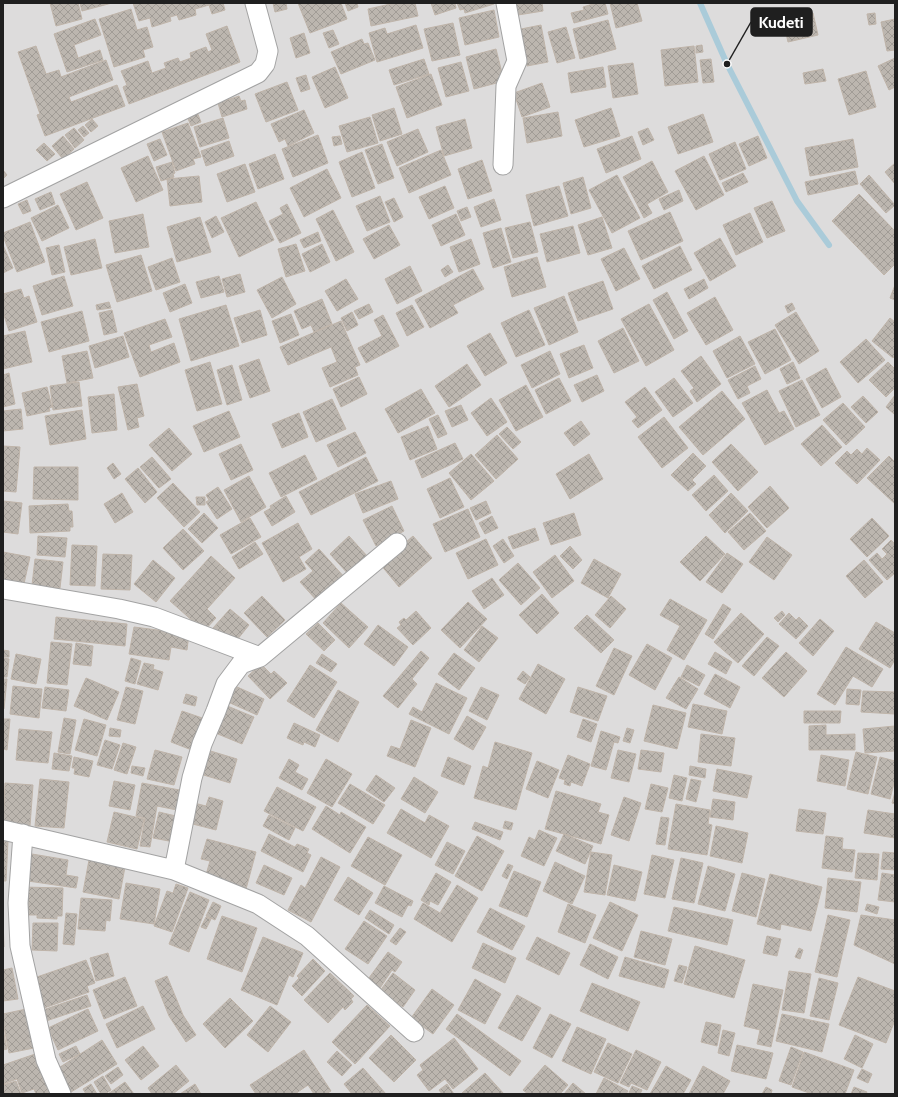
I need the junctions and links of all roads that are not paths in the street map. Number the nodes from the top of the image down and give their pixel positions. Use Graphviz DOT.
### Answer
graph roads {
  1 [pos="255,3"];
  2 [pos="506,3"];
  3 [pos="503,165"];
  4 [pos="3,198"];
  5 [pos="398,543"];
  6 [pos="3,589"];
  7 [pos="260,657"];
  8 [pos="3,830"];
  9 [pos="23,834"];
  10 [pos="174,870"];
  11 [pos="414,1032"];
  12 [pos="61,1094"];
  1 -- 4 [label="street"];
  2 -- 3 [label="street"];
  5 -- 7 [label="street"];
  6 -- 7 [label="street"];
  7 -- 10 [label="street"];
  8 -- 9 [label="street"];
  9 -- 10 [label="street"];
  9 -- 12 [label="street"];
  10 -- 11 [label="street"];
}
